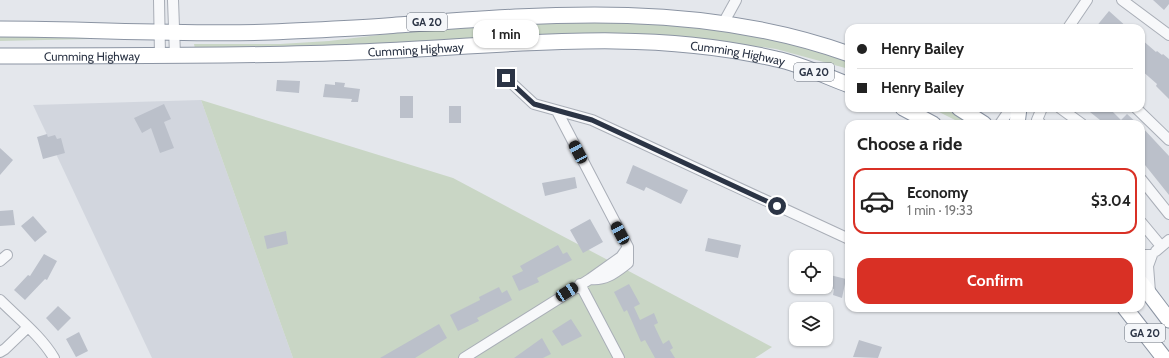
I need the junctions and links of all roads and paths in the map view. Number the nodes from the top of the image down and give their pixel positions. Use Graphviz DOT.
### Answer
graph roads {
  1 [pos="160,0"];
  2 [pos="173,0"];
  3 [pos="736,0"];
  4 [pos="1087,0"];
  5 [pos="1122,0"];
  6 [pos="725,20"];
  7 [pos="1071,24"];
  8 [pos="0,29"];
  9 [pos="160,31"];
  10 [pos="175,32"];
  11 [pos="1169,35"];
  12 [pos="845,53"];
  13 [pos="160,55"];
  14 [pos="175,55"];
  15 [pos="0,56"];
  16 [pos="506,78"];
  17 [pos="845,84"];
  18 [pos="557,111"];
  19 [pos="910,112"];
  20 [pos="965,112"];
  21 [pos="1066,112"];
  22 [pos="1140,112"];
  23 [pos="926,120"];
  24 [pos="978,120"];
  25 [pos="1076,120"];
  26 [pos="1169,140"];
  27 [pos="1145,184"];
  28 [pos="1169,214"];
  29 [pos="1145,226"];
  30 [pos="845,237"];
  31 [pos="1165,243"];
  32 [pos="1145,255"];
  33 [pos="1152,255"];
  34 [pos="580,284"];
  35 [pos="1145,289"];
  36 [pos="1150,296"];
  37 [pos="0,300"];
  38 [pos="1128,312"];
  39 [pos="1169,320"];
  40 [pos="28,327"];
  41 [pos="0,352"];
  42 [pos="54,358"];
  43 [pos="464,358"];
  44 [pos="619,358"];
  45 [pos="1164,358"];
  1 -- 9 [label="street"];
  2 -- 10 [label="street"];
  3 -- 6 [label="street"];
  4 -- 7 [label="street"];
  5 -- 11 [label="street"];
  6 -- 10 [label="highway, Cumming Highway / GA 20"];
  6 -- 12 [label="highway, Cumming Highway / GA 20"];
  8 -- 9 [label="highway, Cumming Highway / GA 20"];
  9 -- 10 [label="highway, Cumming Highway / GA 20"];
  9 -- 13 [label="street"];
  10 -- 14 [label="street"];
  13 -- 14 [label="highway, Cumming Highway / GA 20"];
  13 -- 15 [label="highway, Cumming Highway / GA 20"];
  14 -- 17 [label="highway, Cumming Highway / GA 20"];
  16 -- 18 [label="street"];
  18 -- 30 [label="street"];
  18 -- 34 [label="street"];
  19 -- 23 [label="highway"];
  20 -- 24 [label="highway"];
  21 -- 25 [label="street"];
  22 -- 26 [label="street"];
  27 -- 28 [label="street"];
  29 -- 31 [label="street"];
  31 -- 33 [label="street"];
  32 -- 33 [label="street"];
  33 -- 36 [label="street"];
  34 -- 43 [label="street"];
  34 -- 44 [label="street"];
  35 -- 36 [label="highway, GA 20"];
  36 -- 39 [label="highway, GA 20"];
  37 -- 40 [label="street"];
  38 -- 45 [label="highway, GA 20"];
  40 -- 41 [label="street"];
  40 -- 42 [label="street"];
}
